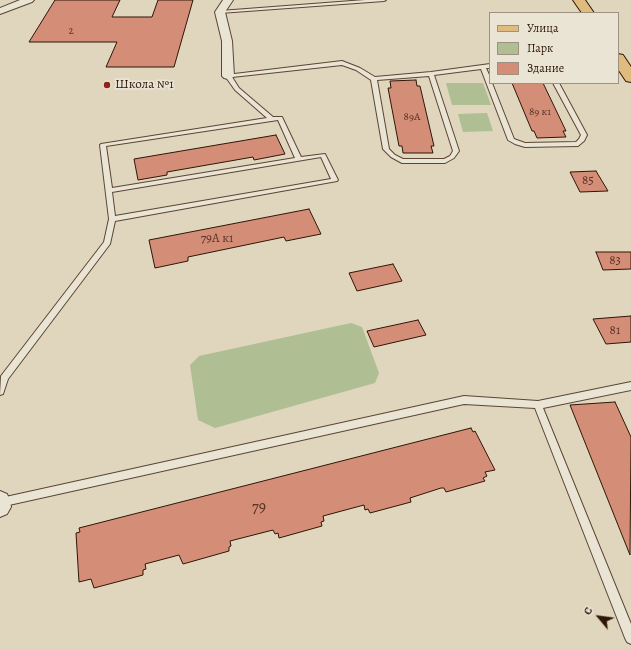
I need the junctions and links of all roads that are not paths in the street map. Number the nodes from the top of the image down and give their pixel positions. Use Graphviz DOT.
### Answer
graph roads {
  1 [pos="29,0"];
  2 [pos="228,0"];
  3 [pos="384,0"];
  4 [pos="579,0"];
  5 [pos="0,11"];
  6 [pos="220,12"];
  7 [pos="587,12"];
  8 [pos="619,60"];
  9 [pos="487,66"];
  10 [pos="431,74"];
  11 [pos="228,76"];
  12 [pos="631,78"];
  13 [pos="374,79"];
  14 [pos="493,84"];
  15 [pos="557,84"];
  16 [pos="272,120"];
  17 [pos="299,159"];
  18 [pos="109,191"];
  19 [pos="112,219"];
  20 [pos="631,386"];
  21 [pos="0,391"];
  22 [pos="538,404"];
  23 [pos="0,503"];
  24 [pos="631,638"];
  1 -- 5 [label="street"];
  2 -- 6 [label="street"];
  3 -- 6 [label="lane"];
  4 -- 7 [label="main road"];
  6 -- 11 [label="street"];
  8 -- 12 [label="main road"];
  9 -- 10 [label="lane"];
  10 -- 13 [label="lane"];
  10 -- 13 [label="lane"];
  11 -- 13 [label="lane"];
  11 -- 16 [label="lane"];
  14 -- 15 [label="lane"];
  16 -- 17 [label="lane"];
  16 -- 18 [label="lane"];
  17 -- 18 [label="lane"];
  17 -- 19 [label="lane"];
  18 -- 19 [label="lane"];
  19 -- 21 [label="lane"];
  20 -- 22 [label="lane"];
  22 -- 23 [label="lane"];
  22 -- 24 [label="lane"];
}
